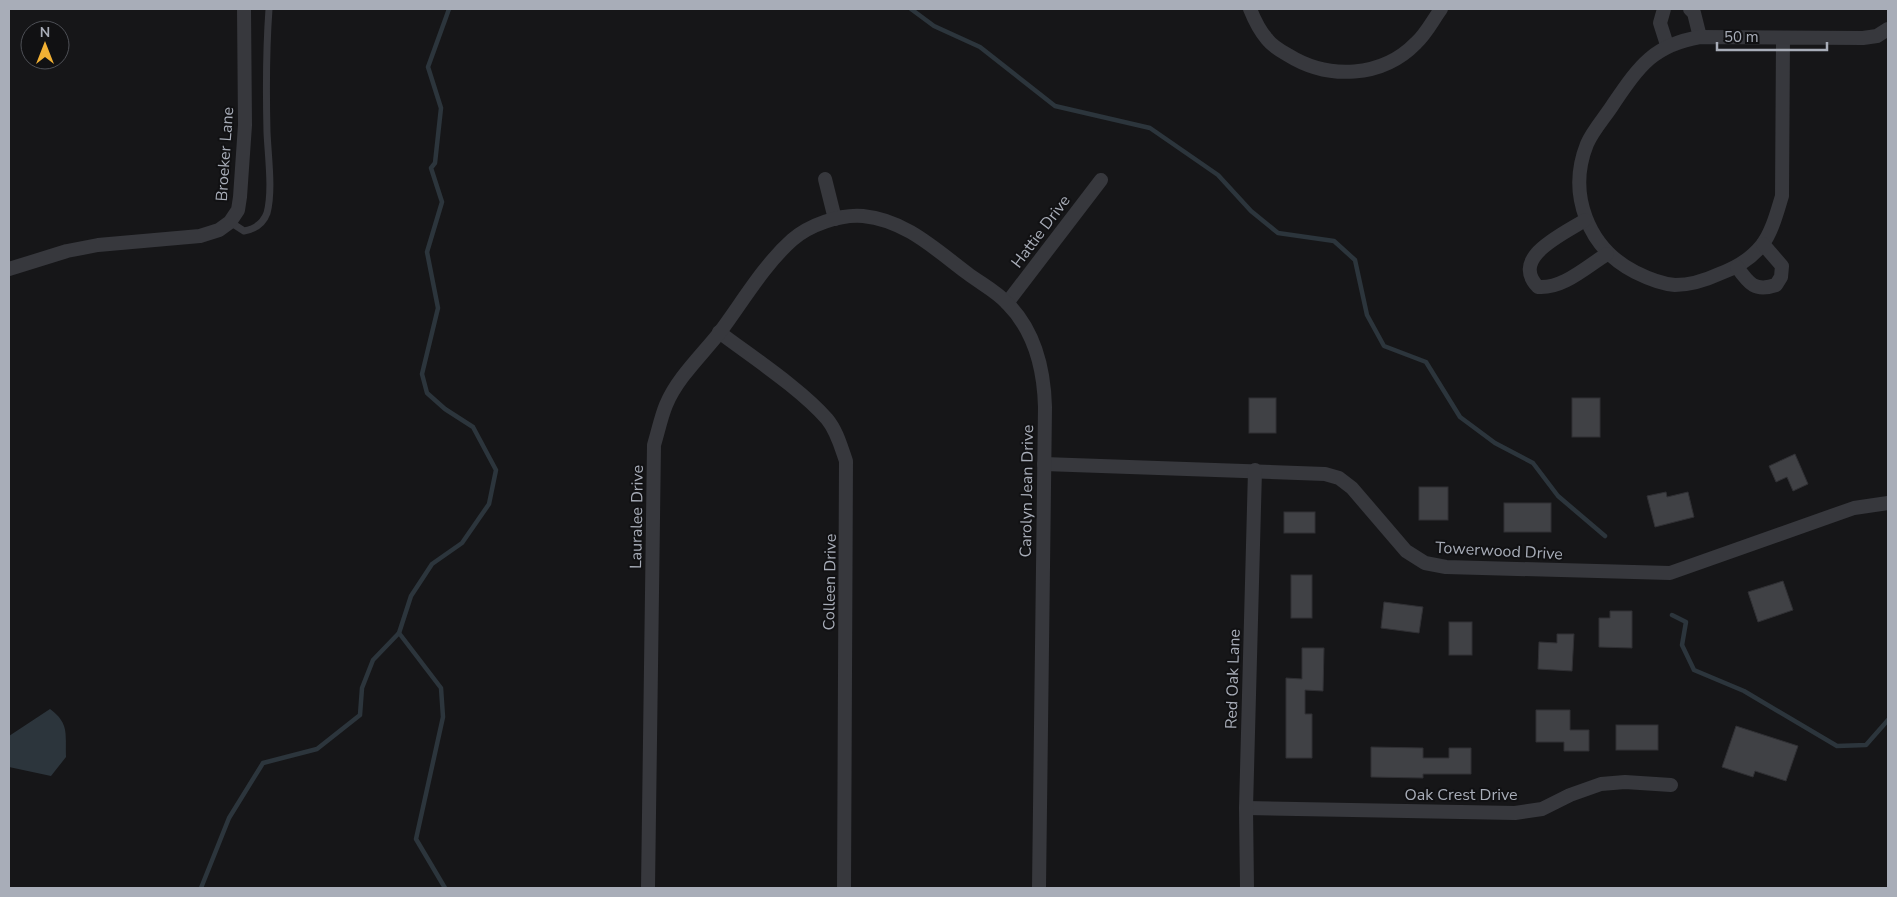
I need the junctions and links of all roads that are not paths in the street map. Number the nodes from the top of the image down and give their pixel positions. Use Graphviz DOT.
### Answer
graph roads {
  1 [pos="244,9"];
  2 [pos="269,9"];
  3 [pos="1250,9"];
  4 [pos="1441,9"];
  5 [pos="1664,9"];
  6 [pos="1690,9"];
  7 [pos="1887,30"];
  8 [pos="1700,36"];
  9 [pos="1783,38"];
  10 [pos="1667,45"];
  11 [pos="825,179"];
  12 [pos="1101,180"];
  13 [pos="835,219"];
  14 [pos="1586,220"];
  15 [pos="230,222"];
  16 [pos="1763,244"];
  17 [pos="1607,254"];
  18 [pos="10,265"];
  19 [pos="1737,267"];
  20 [pos="1007,303"];
  21 [pos="719,332"];
  22 [pos="1044,464"];
  23 [pos="1256,470"];
  24 [pos="1888,503"];
  25 [pos="1671,785"];
  26 [pos="1246,808"];
  27 [pos="648,888"];
  28 [pos="844,888"];
  29 [pos="1039,888"];
  30 [pos="1247,888"];
  1 -- 15 [label="street, Broeker Lane"];
  2 -- 15 [label="lane"];
  3 -- 4 [label="street"];
  5 -- 10 [label="street"];
  6 -- 8 [label="street"];
  7 -- 9 [label="street"];
  8 -- 9 [label="street"];
  8 -- 10 [label="street"];
  9 -- 16 [label="street"];
  10 -- 14 [label="street"];
  11 -- 13 [label="street"];
  12 -- 20 [label="street, Hattie Drive"];
  13 -- 20 [label="street, Carolyn Jean Drive"];
  13 -- 21 [label="street, Lauralee Drive"];
  14 -- 17 [label="street"];
  14 -- 17 [label="street"];
  15 -- 18 [label="street, Broeker Lane"];
  16 -- 19 [label="street"];
  16 -- 19 [label="street"];
  17 -- 19 [label="street"];
  20 -- 22 [label="street, Carolyn Jean Drive"];
  21 -- 27 [label="street, Lauralee Drive"];
  21 -- 28 [label="street, Colleen Drive"];
  22 -- 23 [label="street, Towerwood Drive"];
  22 -- 29 [label="street, Carolyn Jean Drive"];
  23 -- 24 [label="street, Towerwood Drive"];
  23 -- 26 [label="street, Red Oak Lane"];
  25 -- 26 [label="street, Oak Crest Drive"];
  26 -- 30 [label="street, Red Oak Lane"];
}
